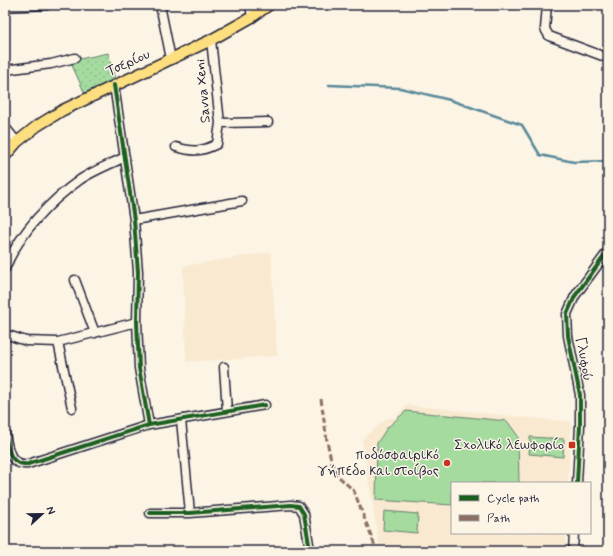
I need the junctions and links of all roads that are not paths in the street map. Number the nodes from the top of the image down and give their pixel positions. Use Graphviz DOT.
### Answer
graph roads {
  1 [pos="47,5"];
  2 [pos="160,5"];
  3 [pos="250,5"];
  4 [pos="269,5"];
  5 [pos="547,5"];
  6 [pos="5,7"];
  7 [pos="252,17"];
  8 [pos="211,40"];
  9 [pos="75,58"];
  10 [pos="608,58"];
  11 [pos="171,59"];
  12 [pos="5,70"];
  13 [pos="114,85"];
  14 [pos="268,122"];
  15 [pos="220,123"];
  16 [pos="5,127"];
  17 [pos="17,142"];
  18 [pos="176,147"];
  19 [pos="5,156"];
  20 [pos="125,157"];
  21 [pos="242,201"];
  22 [pos="134,220"];
  23 [pos="608,250"];
  24 [pos="5,269"];
  25 [pos="75,280"];
  26 [pos="137,322"];
  27 [pos="94,333"];
  28 [pos="5,334"];
  29 [pos="58,342"];
  30 [pos="224,367"];
  31 [pos="265,405"];
  32 [pos="72,408"];
  33 [pos="227,411"];
  34 [pos="181,420"];
  35 [pos="149,425"];
  36 [pos="5,433"];
  37 [pos="577,482"];
  38 [pos="150,513"];
  39 [pos="190,513"];
  40 [pos="574,534"];
  41 [pos="310,550"];
  42 [pos="573,551"];
  1 -- 6 [label="street"];
  2 -- 11 [label="street"];
  3 -- 7 [label="street"];
  4 -- 7 [label="main road, Τσερίου"];
  5 -- 10 [label="street"];
  7 -- 8 [label="main road, Τσερίου"];
  8 -- 11 [label="main road, Τσερίου"];
  8 -- 15 [label="street, Savva Xeni"];
  9 -- 12 [label="street"];
  11 -- 13 [label="main road, Τσερίου"];
  13 -- 17 [label="main road, Τσερίου"];
  13 -- 20 [label="street"];
  14 -- 15 [label="street"];
  15 -- 18 [label="street, Savva Xeni"];
  16 -- 17 [label="street"];
  17 -- 19 [label="main road, Τσερίου"];
  20 -- 22 [label="street"];
  20 -- 24 [label="street"];
  21 -- 22 [label="street"];
  22 -- 26 [label="street"];
  23 -- 37 [label="street, Γλυφού"];
  25 -- 27 [label="street"];
  26 -- 27 [label="street"];
  26 -- 35 [label="street"];
  27 -- 29 [label="street"];
  28 -- 29 [label="street"];
  29 -- 32 [label="street"];
  30 -- 33 [label="street"];
  31 -- 33 [label="street"];
  33 -- 34 [label="street"];
  34 -- 35 [label="street"];
  34 -- 39 [label="street"];
  35 -- 36 [label="street"];
  38 -- 39 [label="street"];
  39 -- 41 [label="street"];
  40 -- 42 [label="street"];
}
